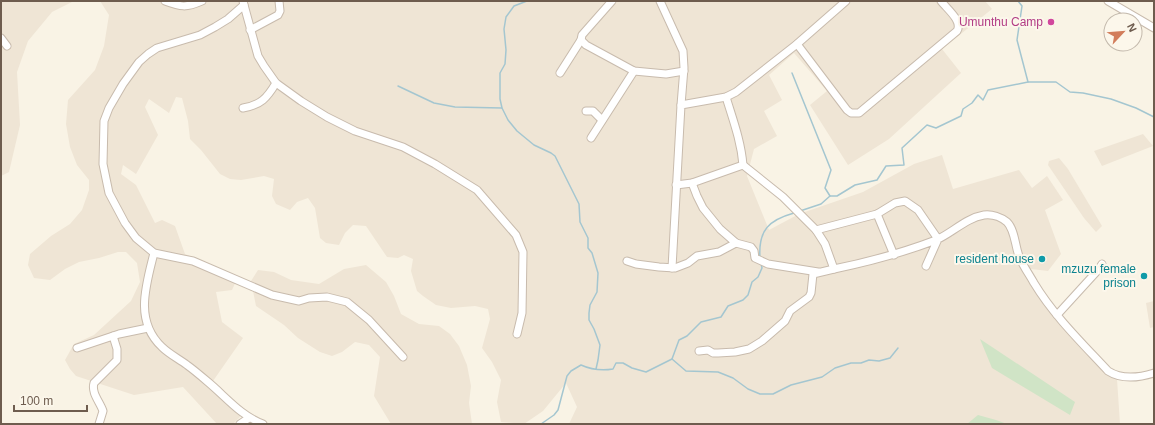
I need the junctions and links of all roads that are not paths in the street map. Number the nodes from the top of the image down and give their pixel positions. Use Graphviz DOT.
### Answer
graph roads {
  1 [pos="165,1"];
  2 [pos="202,1"];
  3 [pos="279,1"];
  4 [pos="612,1"];
  5 [pos="660,1"];
  6 [pos="846,1"];
  7 [pos="941,1"];
  8 [pos="1108,1"];
  9 [pos="244,3"];
  10 [pos="1154,28"];
  11 [pos="250,30"];
  12 [pos="1,38"];
  13 [pos="581,40"];
  14 [pos="797,44"];
  15 [pos="8,46"];
  16 [pos="684,71"];
  17 [pos="634,72"];
  18 [pos="560,73"];
  19 [pos="276,83"];
  20 [pos="726,97"];
  21 [pos="681,105"];
  22 [pos="243,108"];
  23 [pos="586,112"];
  24 [pos="602,120"];
  25 [pos="591,138"];
  26 [pos="743,165"];
  27 [pos="692,183"];
  28 [pos="676,185"];
  29 [pos="877,214"];
  30 [pos="816,230"];
  31 [pos="938,239"];
  32 [pos="736,243"];
  33 [pos="154,253"];
  34 [pos="894,255"];
  35 [pos="627,261"];
  36 [pos="1102,264"];
  37 [pos="926,266"];
  38 [pos="672,268"];
  39 [pos="834,269"];
  40 [pos="818,272"];
  41 [pos="1058,315"];
  42 [pos="148,328"];
  43 [pos="517,334"];
  44 [pos="113,336"];
  45 [pos="77,348"];
  46 [pos="699,351"];
  47 [pos="403,357"];
  48 [pos="1154,374"];
  49 [pos="249,418"];
  50 [pos="99,424"];
  51 [pos="240,424"];
  52 [pos="263,424"];
  1 -- 2 [label="street"];
  3 -- 11 [label="street"];
  4 -- 13 [label="street"];
  5 -- 16 [label="street"];
  6 -- 14 [label="street"];
  7 -- 14 [label="street"];
  8 -- 10 [label="street"];
  9 -- 11 [label="street"];
  9 -- 33 [label="street"];
  11 -- 19 [label="street"];
  12 -- 15 [label="street"];
  13 -- 17 [label="street"];
  13 -- 18 [label="street"];
  14 -- 20 [label="street"];
  16 -- 17 [label="street"];
  16 -- 21 [label="street"];
  17 -- 24 [label="street"];
  19 -- 22 [label="street"];
  19 -- 43 [label="street"];
  20 -- 21 [label="street"];
  20 -- 26 [label="street"];
  21 -- 28 [label="street"];
  23 -- 24 [label="street"];
  24 -- 25 [label="street"];
  26 -- 27 [label="street"];
  26 -- 30 [label="street"];
  27 -- 28 [label="street"];
  27 -- 32 [label="street"];
  28 -- 38 [label="street"];
  29 -- 30 [label="street"];
  29 -- 31 [label="street"];
  29 -- 34 [label="street"];
  30 -- 39 [label="street"];
  31 -- 34 [label="street"];
  31 -- 37 [label="street"];
  31 -- 41 [label="street"];
  32 -- 38 [label="street"];
  32 -- 40 [label="street"];
  33 -- 42 [label="street"];
  33 -- 47 [label="street"];
  34 -- 39 [label="street"];
  35 -- 38 [label="street"];
  36 -- 41 [label="street"];
  39 -- 40 [label="street"];
  40 -- 46 [label="street"];
  41 -- 48 [label="street"];
  42 -- 44 [label="street"];
  42 -- 49 [label="street"];
  44 -- 45 [label="street"];
  44 -- 50 [label="street"];
  49 -- 51 [label="street"];
  49 -- 52 [label="street"];
}
